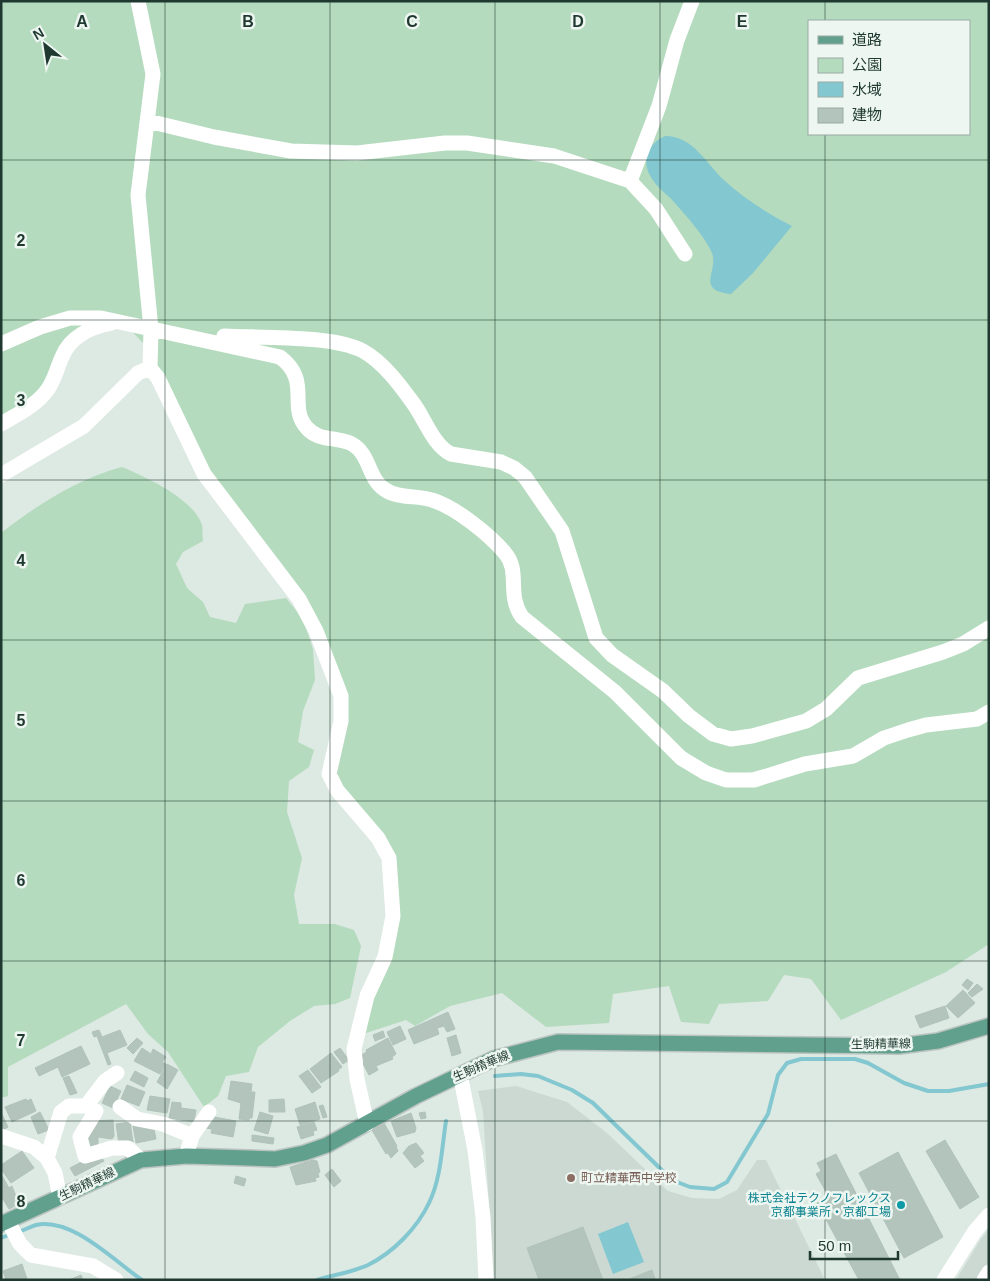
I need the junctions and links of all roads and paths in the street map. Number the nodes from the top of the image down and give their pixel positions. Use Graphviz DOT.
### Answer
graph roads {
  1 [pos="138,1"];
  2 [pos="692,1"];
  3 [pos="148,122"];
  4 [pos="630,181"];
  5 [pos="685,254"];
  6 [pos="120,323"];
  7 [pos="151,329"];
  8 [pos="178,334"];
  9 [pos="1,344"];
  10 [pos="150,368"];
  11 [pos="1,424"];
  12 [pos="1,475"];
  13 [pos="989,628"];
  14 [pos="989,712"];
  15 [pos="989,1026"];
  16 [pos="117,1072"];
  17 [pos="460,1074"];
  18 [pos="120,1107"];
  19 [pos="96,1112"];
  20 [pos="209,1112"];
  21 [pos="367,1124"];
  22 [pos="1,1136"];
  23 [pos="192,1136"];
  24 [pos="186,1156"];
  25 [pos="47,1158"];
  26 [pos="141,1160"];
  27 [pos="60,1198"];
  28 [pos="989,1215"];
  29 [pos="5,1223"];
  30 [pos="989,1272"];
  31 [pos="116,1280"];
  32 [pos="486,1280"];
  33 [pos="944,1280"];
  34 [pos="984,1280"];
  1 -- 3 [label="street"];
  2 -- 4 [label="street"];
  3 -- 4 [label="street"];
  3 -- 7 [label="street"];
  4 -- 5 [label="street"];
  6 -- 7 [label="street"];
  6 -- 9 [label="street"];
  6 -- 11 [label="street"];
  7 -- 8 [label="street"];
  7 -- 10 [label="street"];
  8 -- 13 [label="street"];
  8 -- 14 [label="street"];
  10 -- 12 [label="street"];
  10 -- 21 [label="street"];
  15 -- 17 [label="main road, 生駒精華線"];
  16 -- 25 [label="street"];
  17 -- 21 [label="main road, 生駒精華線"];
  17 -- 32 [label="street"];
  18 -- 23 [label="street"];
  19 -- 26 [label="street"];
  20 -- 23 [label="street"];
  21 -- 24 [label="main road, 生駒精華線"];
  22 -- 25 [label="street"];
  23 -- 24 [label="street"];
  24 -- 26 [label="main road, 生駒精華線"];
  25 -- 27 [label="street"];
  26 -- 27 [label="main road, 生駒精華線"];
  27 -- 29 [label="main road, 生駒精華線"];
  28 -- 33 [label="street"];
  29 -- 31 [label="street"];
  30 -- 34 [label="street"];
}
